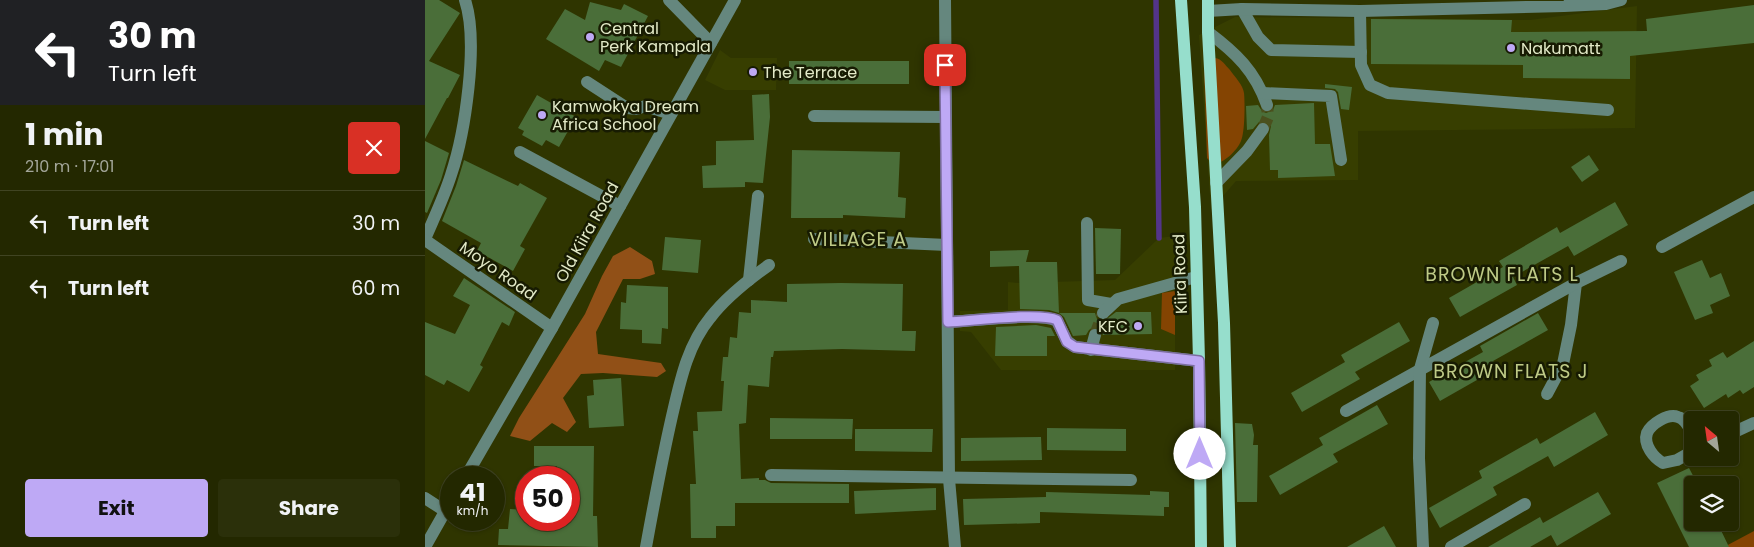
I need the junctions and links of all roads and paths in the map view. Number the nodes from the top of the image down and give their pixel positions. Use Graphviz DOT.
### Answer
graph roads {
  1 [pos="465,0"];
  2 [pos="669,0"];
  3 [pos="735,0"];
  4 [pos="945,0"];
  5 [pos="1181,0"];
  6 [pos="1621,0"];
  7 [pos="1208,5"];
  8 [pos="1242,9"];
  9 [pos="1360,11"];
  10 [pos="1208,32"];
  11 [pos="711,44"];
  12 [pos="1361,52"];
  13 [pos="587,82"];
  14 [pos="1608,110"];
  15 [pos="671,114"];
  16 [pos="814,116"];
  17 [pos="946,117"];
  18 [pos="1263,129"];
  19 [pos="520,152"];
  20 [pos="1341,160"];
  21 [pos="1216,184"];
  22 [pos="758,196"];
  23 [pos="1754,197"];
  24 [pos="620,206"];
  25 [pos="1087,223"];
  26 [pos="815,239"];
  27 [pos="425,240"];
  28 [pos="947,244"];
  29 [pos="1662,247"];
  30 [pos="1621,261"];
  31 [pos="769,265"];
  32 [pos="1196,277"];
  33 [pos="749,280"];
  34 [pos="1577,283"];
  35 [pos="948,322"];
  36 [pos="1433,323"];
  37 [pos="552,328"];
  38 [pos="1095,335"];
  39 [pos="1091,350"];
  40 [pos="1199,361"];
  41 [pos="1419,369"];
  42 [pos="1547,394"];
  43 [pos="1346,411"];
  44 [pos="1684,421"];
  45 [pos="1754,423"];
  46 [pos="1739,430"];
  47 [pos="1684,456"];
  48 [pos="472,466"];
  49 [pos="771,475"];
  50 [pos="949,478"];
  51 [pos="1131,480"];
  52 [pos="425,498"];
  53 [pos="440,503"];
  54 [pos="1525,504"];
  55 [pos="440,520"];
  56 [pos="425,546"];
  57 [pos="646,547"];
  58 [pos="955,547"];
  59 [pos="1201,547"];
  60 [pos="1230,547"];
  61 [pos="1423,547"];
  62 [pos="1451,547"];
  1 -- 27 [label="street"];
  2 -- 11 [label="street"];
  3 -- 11 [label="street, Old Kiira Road"];
  4 -- 17 [label="street"];
  5 -- 32 [label="main road, Kiira Road"];
  6 -- 9 [label="street"];
  7 -- 8 [label="street"];
  7 -- 10 [label="main road"];
  8 -- 9 [label="street"];
  8 -- 12 [label="street"];
  9 -- 12 [label="street"];
  10 -- 20 [label="street"];
  10 -- 21 [label="main road"];
  11 -- 15 [label="street, Old Kiira Road"];
  12 -- 14 [label="street"];
  13 -- 15 [label="street"];
  15 -- 24 [label="street, Old Kiira Road"];
  16 -- 17 [label="street"];
  17 -- 28 [label="street"];
  18 -- 21 [label="street"];
  19 -- 24 [label="street"];
  21 -- 60 [label="main road"];
  22 -- 33 [label="street"];
  23 -- 29 [label="street"];
  24 -- 37 [label="street, Old Kiira Road"];
  25 -- 32 [label="street"];
  26 -- 28 [label="street"];
  27 -- 37 [label="street, Moyo Road"];
  28 -- 35 [label="street"];
  30 -- 34 [label="street"];
  31 -- 33 [label="street"];
  32 -- 40 [label="main road, Kiira Road"];
  33 -- 57 [label="street"];
  34 -- 41 [label="street"];
  34 -- 42 [label="street"];
  35 -- 39 [label="street"];
  35 -- 50 [label="street"];
  36 -- 41 [label="street"];
  37 -- 48 [label="street, Old Kiira Road"];
  38 -- 39 [label="street"];
  39 -- 40 [label="street"];
  40 -- 59 [label="main road, Kiira Road"];
  41 -- 43 [label="street"];
  41 -- 61 [label="street"];
  44 -- 47 [label="street"];
  45 -- 46 [label="street"];
  49 -- 50 [label="street"];
  50 -- 51 [label="street"];
  50 -- 58 [label="street"];
  52 -- 53 [label="street"];
  54 -- 62 [label="street"];
  55 -- 56 [label="street"];
}
